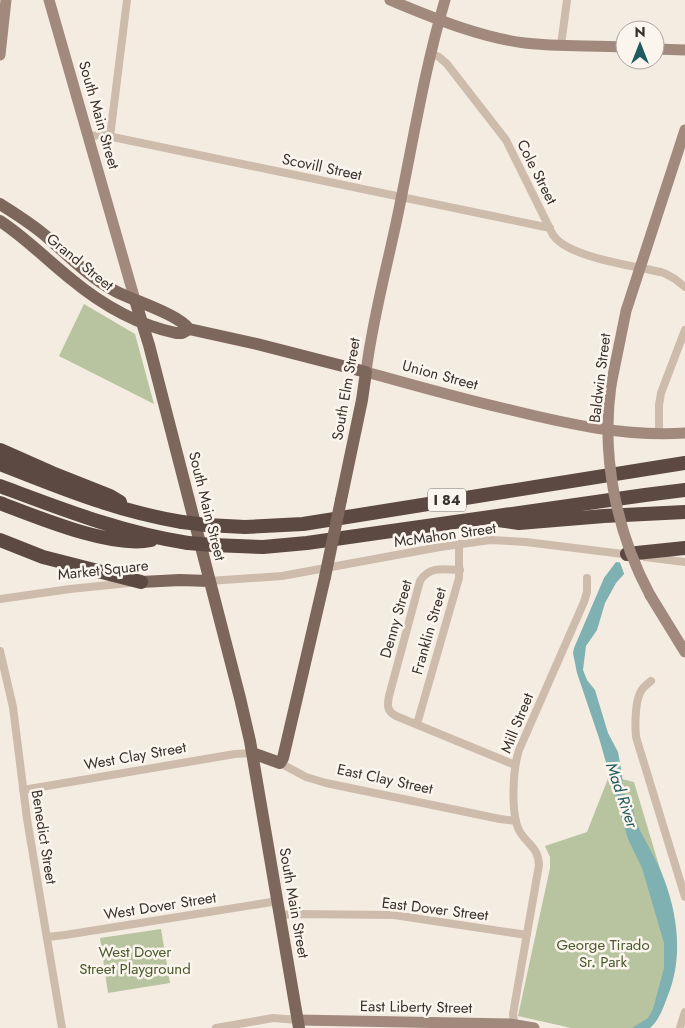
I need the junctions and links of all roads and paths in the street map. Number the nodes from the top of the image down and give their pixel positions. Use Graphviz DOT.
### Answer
graph roads {
  1 [pos="6,0"];
  2 [pos="49,0"];
  3 [pos="127,0"];
  4 [pos="390,0"];
  5 [pos="445,0"];
  6 [pos="567,0"];
  7 [pos="2,16"];
  8 [pos="439,19"];
  9 [pos="561,45"];
  10 [pos="615,47"];
  11 [pos="665,49"];
  12 [pos="685,50"];
  13 [pos="430,53"];
  14 [pos="0,55"];
  15 [pos="685,130"];
  16 [pos="89,136"];
  17 [pos="110,137"];
  18 [pos="402,197"];
  19 [pos="0,204"];
  20 [pos="0,221"];
  21 [pos="550,228"];
  22 [pos="640,268"];
  23 [pos="685,287"];
  24 [pos="135,300"];
  25 [pos="142,323"];
  26 [pos="189,329"];
  27 [pos="685,330"];
  28 [pos="366,372"];
  29 [pos="659,433"];
  30 [pos="685,433"];
  31 [pos="0,450"];
  32 [pos="685,463"];
  33 [pos="0,464"];
  34 [pos="0,486"];
  35 [pos="685,490"];
  36 [pos="0,503"];
  37 [pos="130,511"];
  38 [pos="685,512"];
  39 [pos="485,518"];
  40 [pos="158,538"];
  41 [pos="0,540"];
  42 [pos="459,544"];
  43 [pos="685,548"];
  44 [pos="627,554"];
  45 [pos="685,562"];
  46 [pos="460,570"];
  47 [pos="587,578"];
  48 [pos="209,581"];
  49 [pos="142,582"];
  50 [pos="0,600"];
  51 [pos="0,651"];
  52 [pos="685,652"];
  53 [pos="651,681"];
  54 [pos="417,724"];
  55 [pos="252,754"];
  56 [pos="280,763"];
  57 [pos="515,765"];
  58 [pos="23,790"];
  59 [pos="516,821"];
  60 [pos="685,897"];
  61 [pos="278,901"];
  62 [pos="280,916"];
  63 [pos="527,935"];
  64 [pos="47,937"];
  65 [pos="685,1012"];
  66 [pos="298,1024"];
  67 [pos="514,1026"];
  68 [pos="62,1028"];
  69 [pos="216,1028"];
  70 [pos="534,1028"];
  71 [pos="680,1028"];
  1 -- 7 [label="main road"];
  2 -- 16 [label="main road, South Main Street"];
  3 -- 17 [label="street"];
  4 -- 8 [label="main road"];
  5 -- 8 [label="main road, South Elm Street"];
  6 -- 9 [label="street"];
  7 -- 14 [label="main road"];
  8 -- 9 [label="main road"];
  8 -- 13 [label="main road, South Elm Street"];
  9 -- 10 [label="main road"];
  11 -- 12 [label="main road"];
  13 -- 18 [label="main road, South Elm Street"];
  13 -- 21 [label="street, Cole Street"];
  15 -- 22 [label="main road, Baldwin Street"];
  16 -- 17 [label="street, Scovill Street"];
  16 -- 24 [label="main road, South Main Street"];
  17 -- 18 [label="street, Scovill Street"];
  18 -- 21 [label="street, Scovill Street"];
  18 -- 28 [label="main road, South Elm Street"];
  19 -- 24 [label="main road, Grand Street"];
  20 -- 25 [label="main road, Grand Street"];
  21 -- 22 [label="street, Cole Street"];
  22 -- 23 [label="street"];
  22 -- 52 [label="main road, Baldwin Street, bridge"];
  24 -- 25 [label="main road, South Main Street"];
  24 -- 26 [label="main road, Union Street"];
  25 -- 26 [label="main road, Union Street"];
  25 -- 48 [label="main road, South Main Street"];
  26 -- 28 [label="main road, Union Street"];
  27 -- 29 [label="street"];
  28 -- 29 [label="main road, Union Street"];
  28 -- 56 [label="main road, South Elm Street, bridge"];
  29 -- 30 [label="main road, Union Street"];
  31 -- 37 [label="highway"];
  32 -- 37 [label="highway, I 84, bridge"];
  33 -- 37 [label="highway, I 84"];
  34 -- 40 [label="highway, I 84"];
  35 -- 39 [label="highway, I 84"];
  36 -- 40 [label="highway"];
  38 -- 39 [label="highway"];
  39 -- 40 [label="highway, I 84, bridge"];
  41 -- 49 [label="highway"];
  42 -- 44 [label="street, McMahon Street"];
  42 -- 46 [label="street, Franklin Street"];
  42 -- 48 [label="street, McMahon Street"];
  43 -- 44 [label="highway"];
  44 -- 45 [label="street, McMahon Street"];
  46 -- 54 [label="street, Franklin Street"];
  46 -- 54 [label="street, Denny Street"];
  47 -- 57 [label="street, Mill Street"];
  48 -- 49 [label="main road, Market Square"];
  48 -- 55 [label="main road, South Main Street"];
  49 -- 50 [label="street, Market Square"];
  51 -- 58 [label="street, Benedict Street"];
  53 -- 60 [label="street"];
  54 -- 57 [label="street"];
  55 -- 56 [label="main road, East Clay Street"];
  55 -- 58 [label="street, West Clay Street"];
  55 -- 61 [label="main road, South Main Street"];
  56 -- 59 [label="street, East Clay Street"];
  57 -- 59 [label="street, Mill Street"];
  58 -- 64 [label="street, Benedict Street"];
  59 -- 63 [label="street, Mill Street"];
  61 -- 62 [label="main road, South Main Street"];
  61 -- 64 [label="street, West Dover Street"];
  62 -- 63 [label="street, East Dover Street"];
  62 -- 66 [label="main road, South Main Street"];
  63 -- 67 [label="street, Mill Street"];
  64 -- 68 [label="street, Benedict Street"];
  65 -- 71 [label="street"];
  66 -- 67 [label="main road, East Liberty Street"];
  66 -- 69 [label="street"];
  67 -- 70 [label="main road, East Liberty Street"];
}
